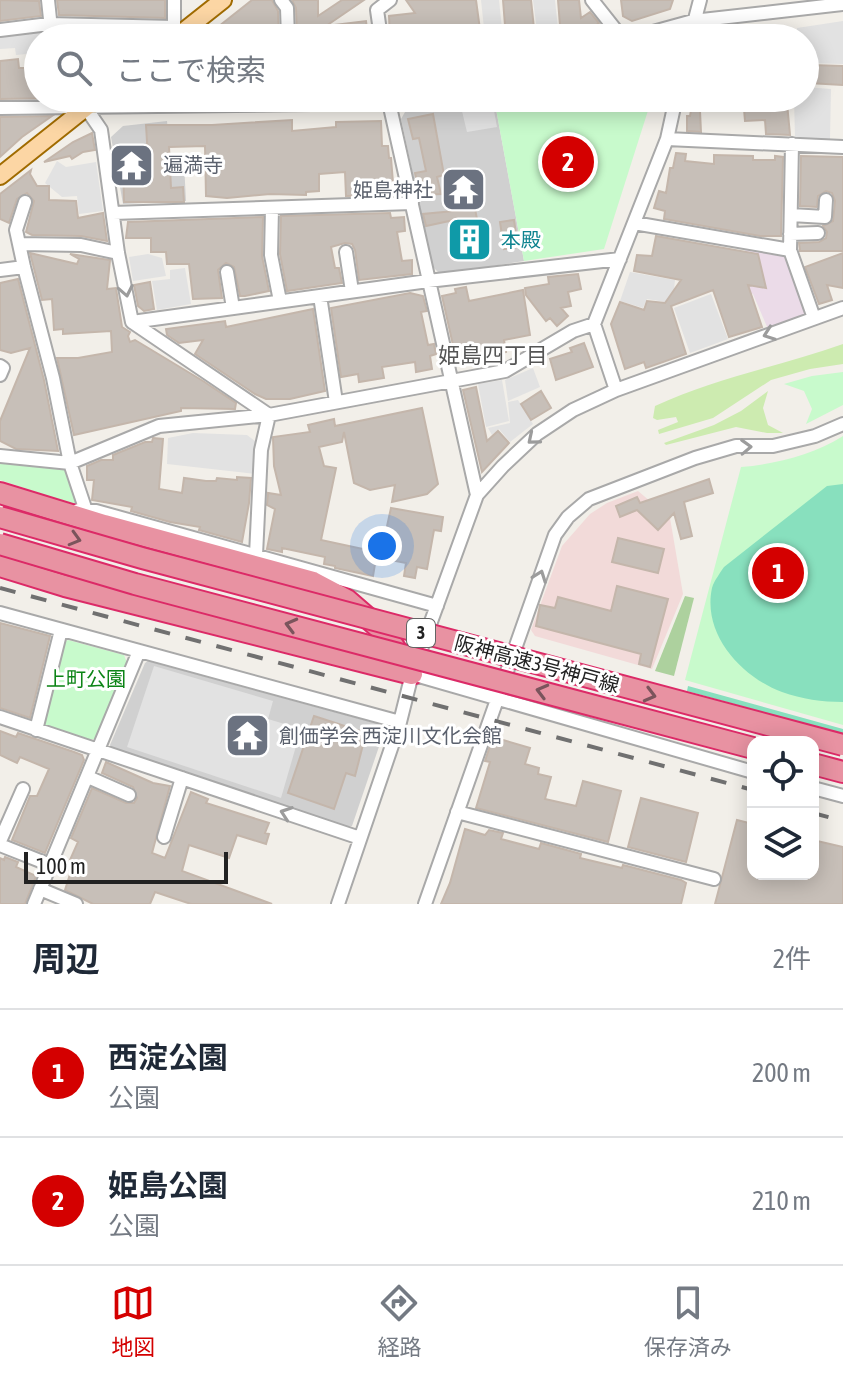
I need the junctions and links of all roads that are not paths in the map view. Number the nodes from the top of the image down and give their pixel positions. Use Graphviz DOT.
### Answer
graph roads {
  1 [pos="48,0"];
  2 [pos="174,0"];
  3 [pos="223,0"];
  4 [pos="281,0"];
  5 [pos="390,0"];
  6 [pos="592,0"];
  7 [pos="700,0"];
  8 [pos="843,4"];
  9 [pos="373,5"];
  10 [pos="693,21"];
  11 [pos="49,24"];
  12 [pos="175,24"];
  13 [pos="189,24"];
  14 [pos="288,24"];
  15 [pos="611,24"];
  16 [pos="682,24"];
  17 [pos="692,24"];
  18 [pos="24,27"];
  19 [pos="0,30"];
  20 [pos="24,107"];
  21 [pos="0,108"];
  22 [pos="81,112"];
  23 [pos="95,112"];
  24 [pos="391,112"];
  25 [pos="673,112"];
  26 [pos="667,139"];
  27 [pos="792,144"];
  28 [pos="843,147"];
  29 [pos="0,176"];
  30 [pos="826,200"];
  31 [pos="25,202"];
  32 [pos="412,203"];
  33 [pos="272,208"];
  34 [pos="113,213"];
  35 [pos="791,215"];
  36 [pos="634,223"];
  37 [pos="818,233"];
  38 [pos="790,234"];
  39 [pos="20,244"];
  40 [pos="790,250"];
  41 [pos="346,252"];
  42 [pos="118,253"];
  43 [pos="620,259"];
  44 [pos="24,267"];
  45 [pos="0,270"];
  46 [pos="227,272"];
  47 [pos="428,281"];
  48 [pos="352,291"];
  49 [pos="320,296"];
  50 [pos="280,301"];
  51 [pos="233,308"];
  52 [pos="843,308"];
  53 [pos="814,318"];
  54 [pos="132,322"];
  55 [pos="594,324"];
  56 [pos="0,366"];
  57 [pos="0,375"];
  58 [pos="451,379"];
  59 [pos="616,390"];
  60 [pos="336,402"];
  61 [pos="269,415"];
  62 [pos="843,424"];
  63 [pos="0,456"];
  64 [pos="70,463"];
  65 [pos="0,486"];
  66 [pos="0,493"];
  67 [pos="477,495"];
  68 [pos="86,511"];
  69 [pos="0,517"];
  70 [pos="0,544"];
  71 [pos="256,555"];
  72 [pos="0,566"];
  73 [pos="437,606"];
  74 [pos="0,613"];
  75 [pos="61,630"];
  76 [pos="139,651"];
  77 [pos="418,676"];
  78 [pos="493,698"];
  79 [pos="0,717"];
  80 [pos="400,722"];
  81 [pos="36,730"];
  82 [pos="843,745"];
  83 [pos="747,746"];
  84 [pos="98,752"];
  85 [pos="819,766"];
  86 [pos="747,770"];
  87 [pos="843,772"];
  88 [pos="88,777"];
  89 [pos="182,778"];
  90 [pos="23,789"];
  91 [pos="819,790"];
  92 [pos="129,795"];
  93 [pos="843,796"];
  94 [pos="457,812"];
  95 [pos="164,837"];
  96 [pos="360,838"];
  97 [pos="0,843"];
  98 [pos="48,864"];
  99 [pos="714,879"];
  100 [pos="40,889"];
  101 [pos="34,904"];
  102 [pos="76,904"];
  103 [pos="338,904"];
  104 [pos="425,904"];
  1 -- 11 [label="street"];
  2 -- 12 [label="street"];
  3 -- 13 [label="main road"];
  4 -- 14 [label="street"];
  5 -- 9 [label="street"];
  6 -- 15 [label="street"];
  7 -- 10 [label="street"];
  8 -- 10 [label="street"];
  10 -- 16 [label="street"];
  10 -- 17 [label="street"];
  18 -- 19 [label="street"];
  20 -- 21 [label="street"];
  22 -- 29 [label="main road"];
  23 -- 34 [label="street"];
  24 -- 32 [label="street"];
  25 -- 26 [label="street"];
  26 -- 27 [label="street"];
  26 -- 36 [label="street"];
  27 -- 28 [label="street"];
  27 -- 35 [label="street"];
  30 -- 35 [label="street"];
  31 -- 39 [label="street"];
  32 -- 33 [label="street"];
  32 -- 47 [label="street"];
  33 -- 34 [label="street"];
  33 -- 50 [label="street"];
  34 -- 42 [label="street"];
  35 -- 38 [label="street"];
  36 -- 40 [label="street"];
  36 -- 43 [label="street"];
  37 -- 38 [label="street"];
  38 -- 40 [label="street"];
  39 -- 42 [label="street"];
  39 -- 44 [label="street"];
  40 -- 53 [label="street"];
  41 -- 48 [label="street"];
  42 -- 54 [label="street, one-way"];
  43 -- 47 [label="street"];
  43 -- 55 [label="street"];
  44 -- 45 [label="street"];
  44 -- 64 [label="street"];
  46 -- 51 [label="street"];
  47 -- 48 [label="street"];
  47 -- 58 [label="street"];
  48 -- 49 [label="street"];
  49 -- 50 [label="street"];
  49 -- 60 [label="street"];
  50 -- 51 [label="street"];
  51 -- 54 [label="street"];
  52 -- 53 [label="street"];
  53 -- 59 [label="street, one-way"];
  54 -- 61 [label="street"];
  55 -- 58 [label="street"];
  55 -- 59 [label="street"];
  56 -- 57 [label="street"];
  58 -- 60 [label="street"];
  58 -- 67 [label="street"];
  59 -- 67 [label="street, one-way"];
  60 -- 61 [label="street"];
  61 -- 64 [label="street"];
  61 -- 71 [label="street"];
  78 -- 62 [label="street, one-way"];
  63 -- 64 [label="street"];
  64 -- 68 [label="street"];
  65 -- 68 [label="street"];
  66 -- 77 [label="highway"];
  67 -- 73 [label="street"];
  68 -- 71 [label="street"];
  69 -- 82 [label="highway, 阪神高速3号神戸線 / 3, one-way, bridge"];
  83 -- 70 [label="highway, 阪神高速3号神戸線 / 3, one-way, bridge"];
  71 -- 73 [label="street"];
  72 -- 77 [label="highway"];
  73 -- 77 [label="street"];
  74 -- 75 [label="street"];
  75 -- 76 [label="street"];
  75 -- 81 [label="street"];
  76 -- 80 [label="street"];
  76 -- 84 [label="street"];
  77 -- 78 [label="street"];
  77 -- 80 [label="street"];
  78 -- 86 [label="street"];
  78 -- 94 [label="street"];
  79 -- 81 [label="street"];
  80 -- 96 [label="street"];
  81 -- 84 [label="street"];
  84 -- 88 [label="street"];
  84 -- 89 [label="street"];
  85 -- 87 [label="highway"];
  88 -- 92 [label="street"];
  88 -- 98 [label="street"];
  89 -- 95 [label="street"];
  96 -- 89 [label="street, one-way"];
  90 -- 97 [label="street"];
  91 -- 93 [label="street"];
  94 -- 99 [label="street"];
  94 -- 104 [label="street"];
  96 -- 103 [label="street"];
  97 -- 98 [label="street"];
  98 -- 100 [label="street"];
  100 -- 101 [label="street"];
  100 -- 102 [label="street"];
}
